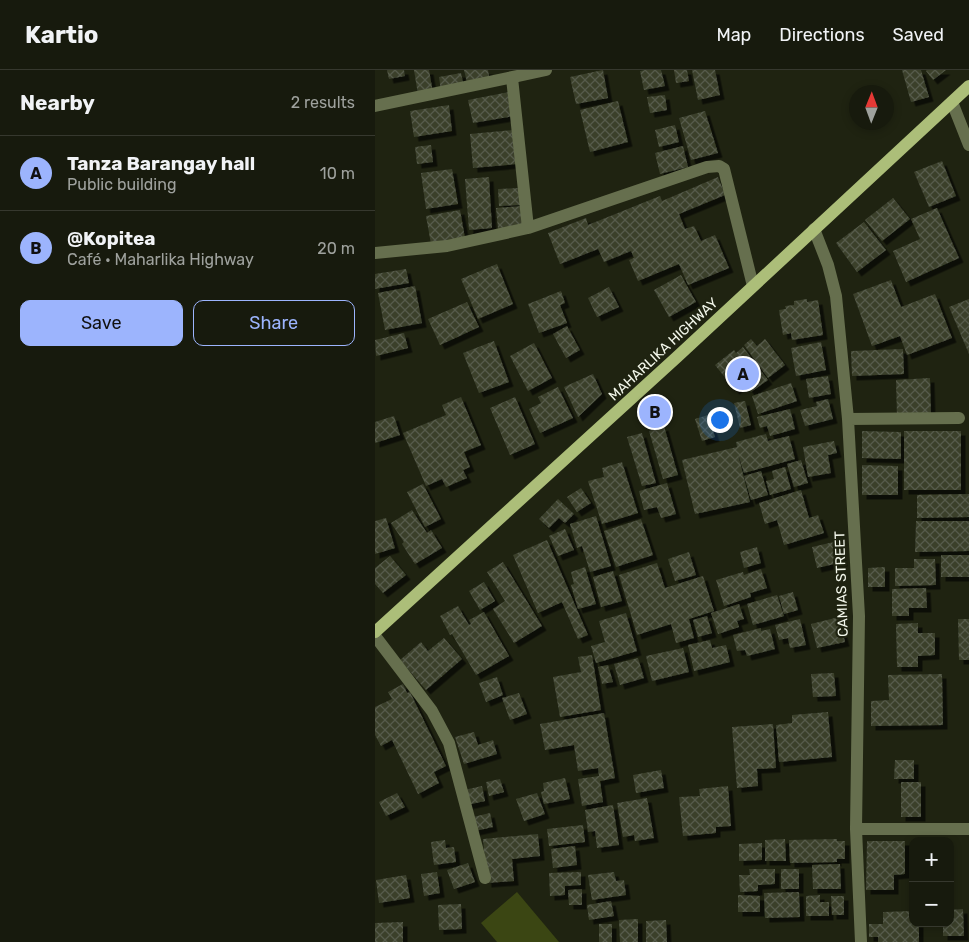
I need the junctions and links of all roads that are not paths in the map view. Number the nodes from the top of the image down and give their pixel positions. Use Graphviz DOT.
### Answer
graph roads {
  1 [pos="546,70"];
  2 [pos="512,78"];
  3 [pos="969,86"];
  4 [pos="952,102"];
  5 [pos="375,106"];
  6 [pos="969,145"];
  7 [pos="528,228"];
  8 [pos="814,229"];
  9 [pos="375,253"];
  10 [pos="753,286"];
  11 [pos="959,418"];
  12 [pos="848,419"];
  13 [pos="375,632"];
  14 [pos="375,636"];
  15 [pos="856,829"];
  16 [pos="969,829"];
  17 [pos="485,878"];
  18 [pos="861,942"];
  1 -- 2 [label="street"];
  2 -- 5 [label="street"];
  2 -- 7 [label="street"];
  3 -- 4 [label="main road, MAHARLIKA HIGHWAY"];
  4 -- 6 [label="street"];
  4 -- 8 [label="main road, MAHARLIKA HIGHWAY"];
  7 -- 9 [label="street"];
  7 -- 10 [label="street"];
  8 -- 10 [label="main road, MAHARLIKA HIGHWAY"];
  8 -- 12 [label="street, CAMIAS STREET"];
  10 -- 13 [label="main road, MAHARLIKA HIGHWAY"];
  11 -- 12 [label="street"];
  12 -- 15 [label="street, CAMIAS STREET"];
  14 -- 17 [label="street"];
  15 -- 16 [label="street"];
  15 -- 18 [label="street, CAMIAS STREET"];
}
